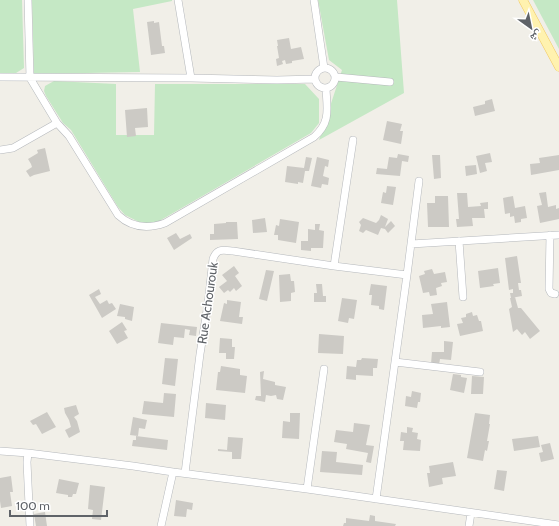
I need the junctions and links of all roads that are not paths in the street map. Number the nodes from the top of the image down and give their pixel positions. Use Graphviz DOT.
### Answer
graph roads {
  1 [pos="28,0"];
  2 [pos="178,0"];
  3 [pos="314,0"];
  4 [pos="523,0"];
  5 [pos="559,67"];
  6 [pos="324,68"];
  7 [pos="0,77"];
  8 [pos="336,77"];
  9 [pos="30,78"];
  10 [pos="191,78"];
  11 [pos="315,79"];
  12 [pos="390,82"];
  13 [pos="326,89"];
  14 [pos="57,123"];
  15 [pos="353,140"];
  16 [pos="0,150"];
  17 [pos="419,181"];
  18 [pos="550,235"];
  19 [pos="559,235"];
  20 [pos="459,241"];
  21 [pos="411,244"];
  22 [pos="334,266"];
  23 [pos="407,275"];
  24 [pos="555,294"];
  25 [pos="463,297"];
  26 [pos="395,362"];
  27 [pos="324,369"];
  28 [pos="480,372"];
  29 [pos="0,451"];
  30 [pos="28,453"];
  31 [pos="173,472"];
  32 [pos="185,474"];
  33 [pos="307,489"];
  34 [pos="376,499"];
  35 [pos="471,513"];
  36 [pos="559,525"];
  37 [pos="30,526"];
  38 [pos="161,526"];
  39 [pos="469,526"];
  1 -- 9 [label="street"];
  2 -- 10 [label="street"];
  3 -- 6 [label="street"];
  4 -- 5 [label="main road"];
  6 -- 8 [label="street"];
  6 -- 11 [label="street"];
  7 -- 9 [label="street"];
  8 -- 12 [label="street"];
  8 -- 13 [label="street"];
  9 -- 10 [label="street"];
  9 -- 14 [label="street"];
  10 -- 11 [label="street"];
  11 -- 13 [label="street"];
  13 -- 14 [label="street"];
  14 -- 16 [label="street"];
  15 -- 22 [label="street"];
  17 -- 21 [label="street"];
  18 -- 19 [label="street"];
  18 -- 20 [label="street"];
  18 -- 24 [label="street"];
  20 -- 21 [label="street"];
  20 -- 25 [label="street"];
  21 -- 23 [label="street"];
  22 -- 23 [label="street, Rue Achourouk"];
  22 -- 32 [label="street, Rue Achourouk"];
  23 -- 26 [label="street"];
  26 -- 28 [label="street"];
  26 -- 34 [label="street"];
  27 -- 33 [label="street"];
  29 -- 30 [label="street"];
  30 -- 31 [label="street"];
  30 -- 37 [label="street"];
  31 -- 32 [label="street"];
  31 -- 38 [label="street"];
  32 -- 33 [label="street"];
  33 -- 34 [label="street"];
  34 -- 35 [label="street"];
  35 -- 36 [label="street"];
  35 -- 39 [label="street"];
}
